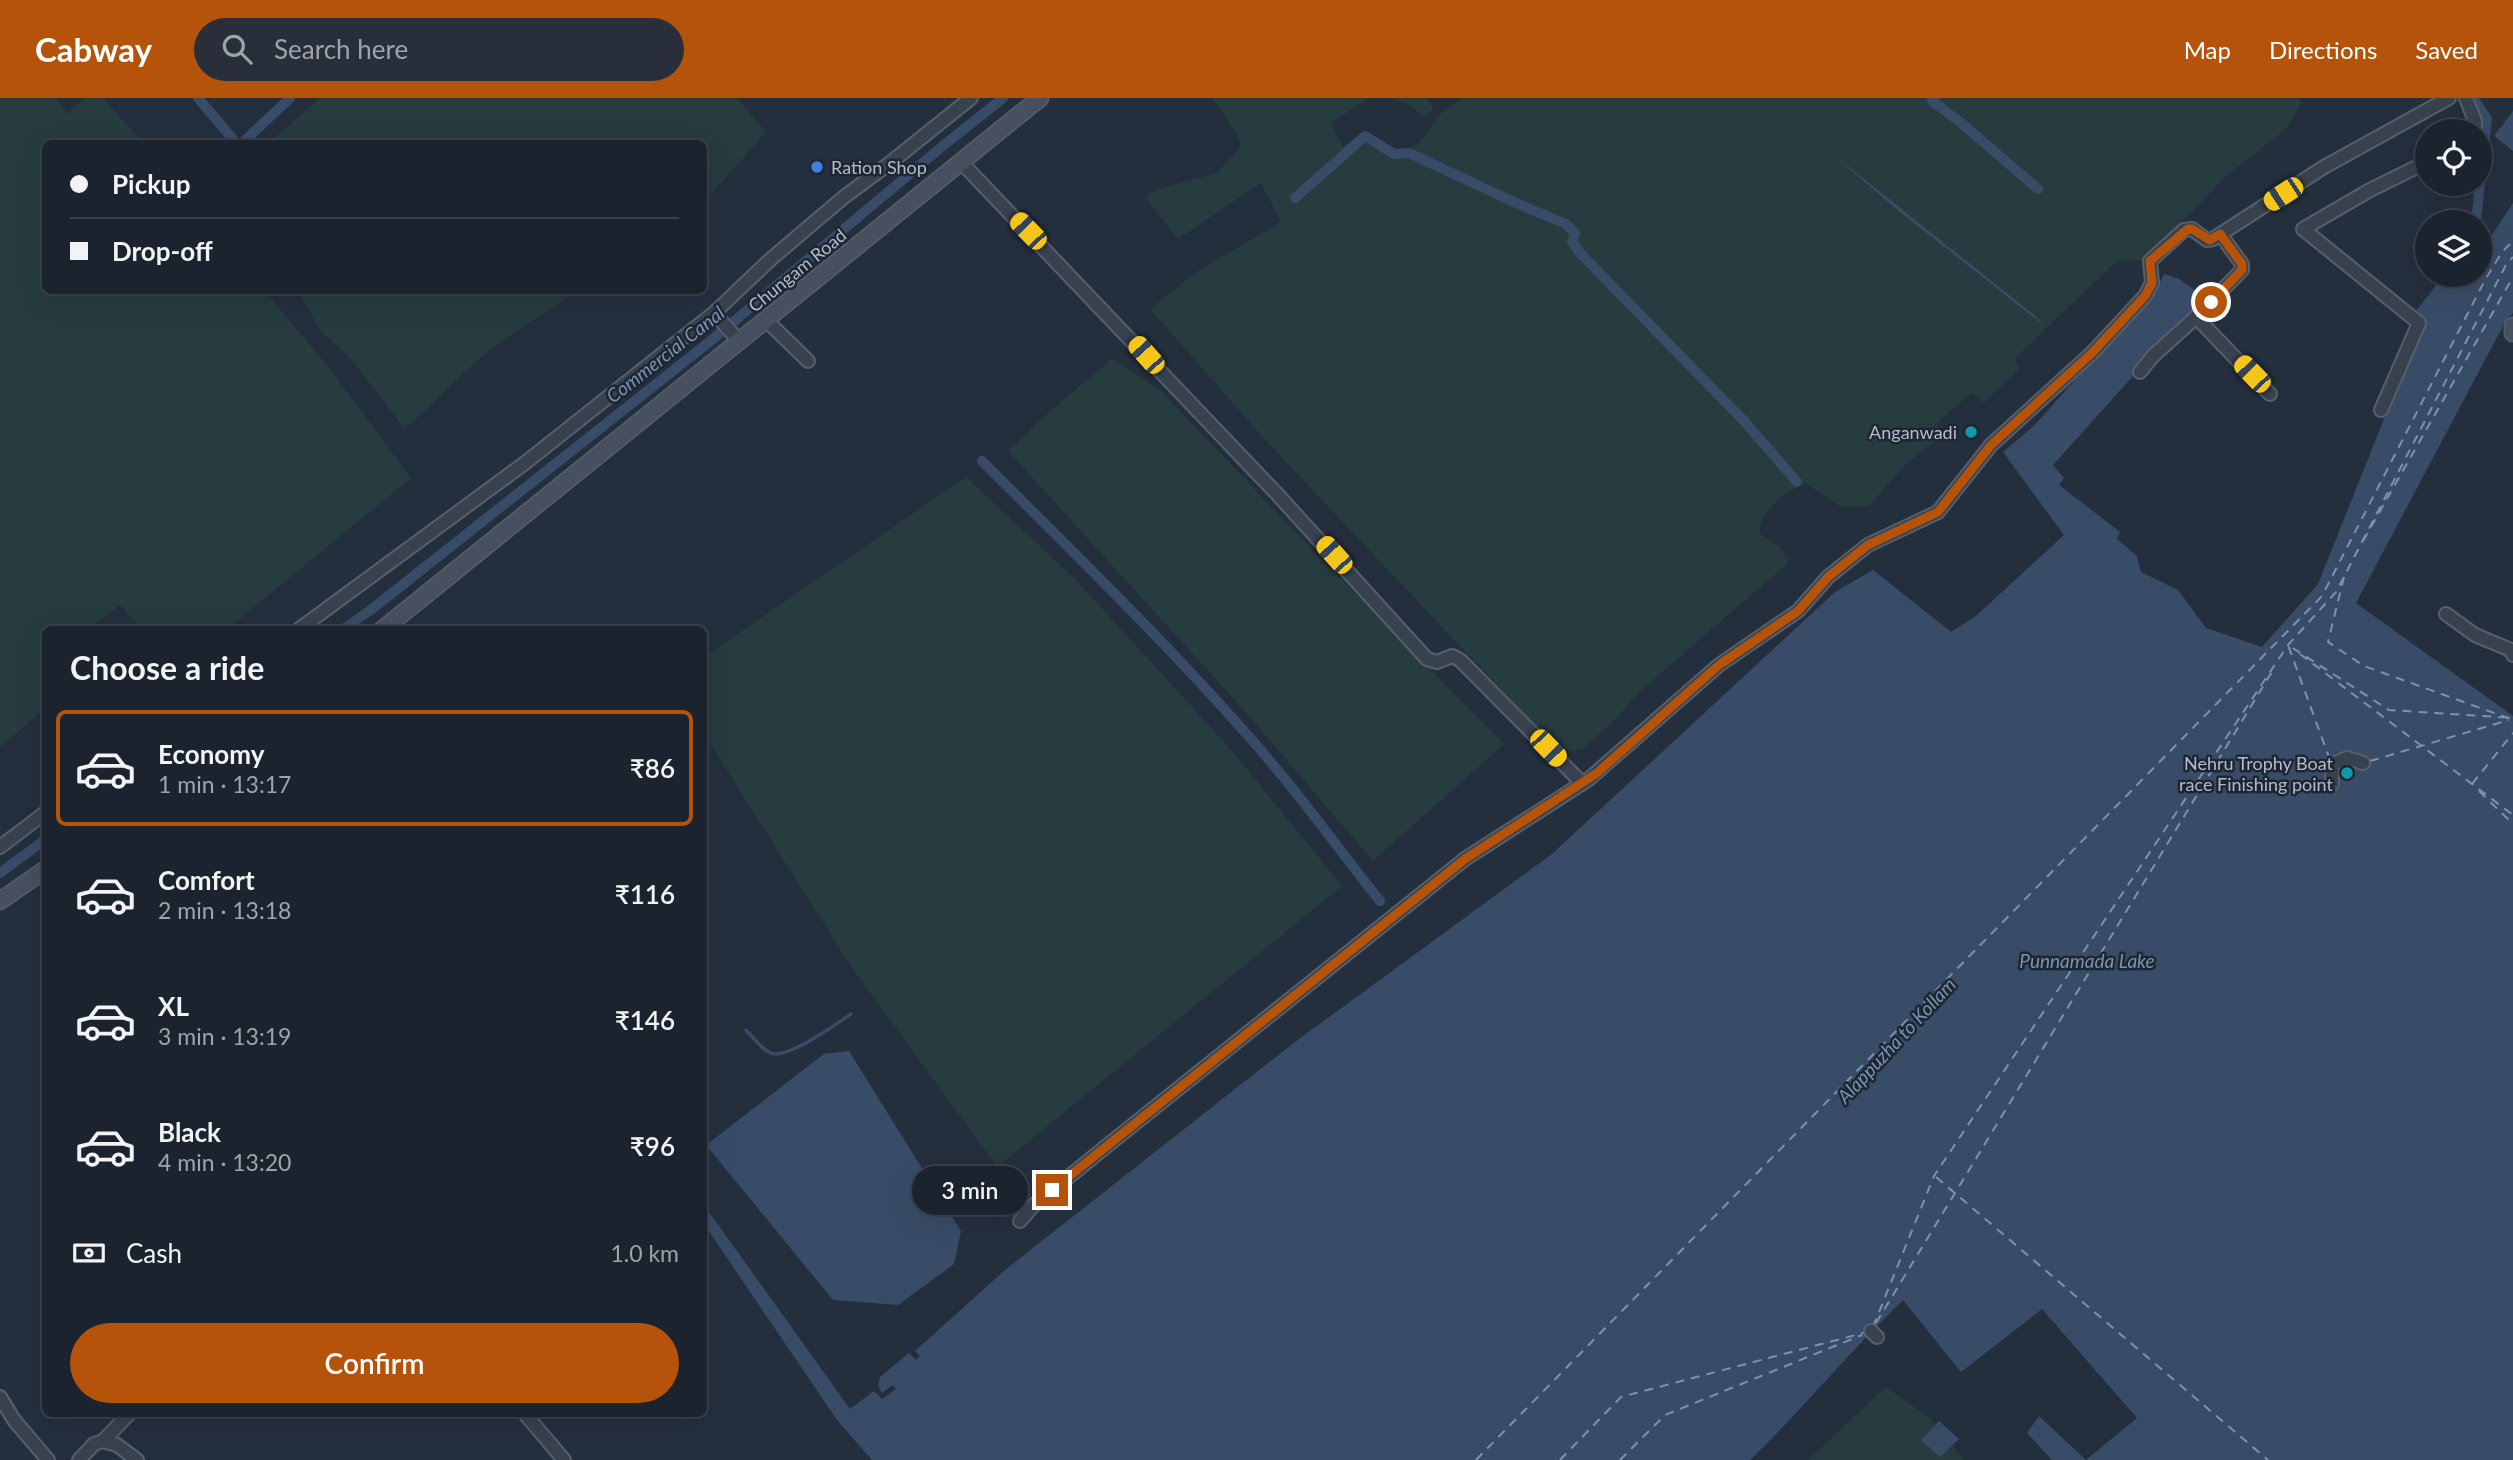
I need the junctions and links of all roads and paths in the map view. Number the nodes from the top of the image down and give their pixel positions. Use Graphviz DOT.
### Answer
graph roads {
  1 [pos="971,98"];
  2 [pos="1040,98"];
  3 [pos="2449,98"];
  4 [pos="2466,98"];
  5 [pos="2474,119"];
  6 [pos="961,162"];
  7 [pos="2415,168"];
  8 [pos="2220,234"];
  9 [pos="715,315"];
  10 [pos="2196,317"];
  11 [pos="766,320"];
  12 [pos="2513,326"];
  13 [pos="2513,333"];
  14 [pos="736,338"];
  15 [pos="808,362"];
  16 [pos="2140,372"];
  17 [pos="2270,394"];
  18 [pos="2381,410"];
  19 [pos="2446,614"];
  20 [pos="303,626"];
  21 [pos="387,626"];
  22 [pos="2513,654"];
  23 [pos="2363,763"];
  24 [pos="1582,783"];
  25 [pos="2332,784"];
  26 [pos="42,815"];
  27 [pos="0,847"];
  28 [pos="42,872"];
  29 [pos="0,901"];
  30 [pos="1020,1221"];
  31 [pos="0,1397"];
  32 [pos="127,1417"];
  33 [pos="528,1417"];
  34 [pos="103,1441"];
  35 [pos="48,1460"];
  36 [pos="79,1460"];
  37 [pos="136,1460"];
  38 [pos="564,1460"];
  1 -- 9 [label="street"];
  2 -- 6 [label="main road, Chungam Road"];
  3 -- 8 [label="street"];
  4 -- 5 [label="street"];
  6 -- 11 [label="main road, Chungam Road"];
  6 -- 24 [label="street"];
  7 -- 18 [label="street"];
  8 -- 10 [label="street"];
  8 -- 24 [label="street"];
  9 -- 14 [label="street"];
  9 -- 20 [label="street"];
  10 -- 16 [label="street"];
  10 -- 17 [label="street"];
  11 -- 14 [label="main road, Chungam Road"];
  11 -- 15 [label="street"];
  12 -- 13 [label="main road"];
  14 -- 21 [label="main road, Chungam Road"];
  19 -- 22 [label="street"];
  23 -- 25 [label="street"];
  24 -- 30 [label="street"];
  26 -- 27 [label="street"];
  28 -- 29 [label="main road"];
  31 -- 35 [label="street"];
  32 -- 34 [label="street"];
  33 -- 38 [label="street"];
  34 -- 36 [label="street"];
  34 -- 37 [label="street"];
}
